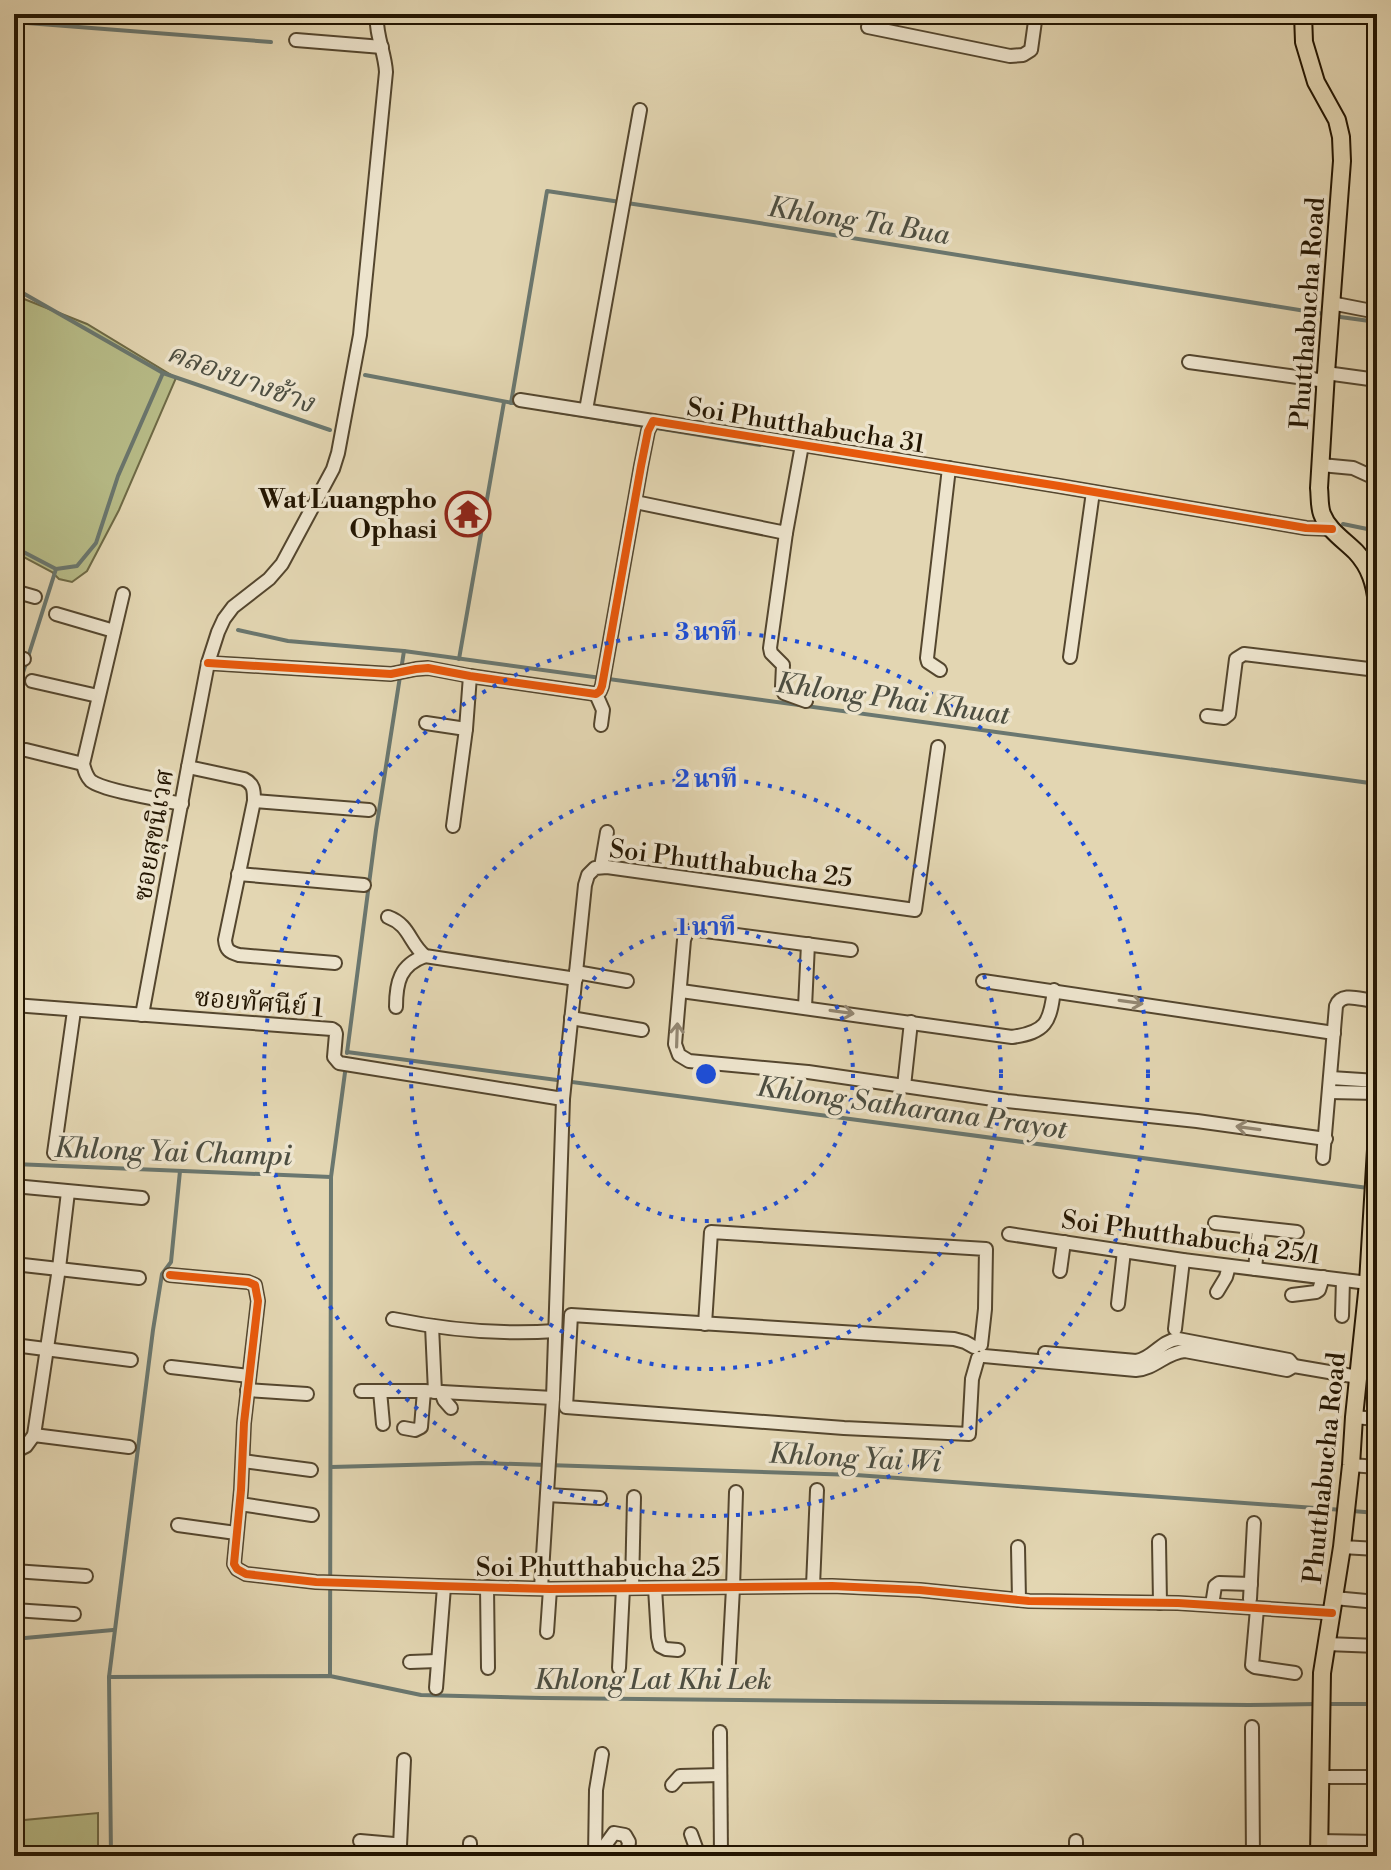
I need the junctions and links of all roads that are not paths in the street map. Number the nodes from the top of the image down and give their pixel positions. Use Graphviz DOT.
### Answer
graph roads {
  1 [pos="377,14"];
  2 [pos="1036,14"];
  3 [pos="1303,14"];
  4 [pos="868,27"];
  5 [pos="296,40"];
  6 [pos="382,47"];
  7 [pos="640,110"];
  8 [pos="1331,312"];
  9 [pos="1377,312"];
  10 [pos="1189,362"];
  11 [pos="1326,377"];
  12 [pos="1377,380"];
  13 [pos="520,400"];
  14 [pos="586,410"];
  15 [pos="651,424"];
  16 [pos="802,445"];
  17 [pos="1321,465"];
  18 [pos="949,468"];
  19 [pos="1377,479"];
  20 [pos="1093,492"];
  21 [pos="635,502"];
  22 [pos="1332,529"];
  23 [pos="786,533"];
  24 [pos="14,591"];
  25 [pos="123,594"];
  26 [pos="35,597"];
  27 [pos="1377,604"];
  28 [pos="56,614"];
  29 [pos="114,631"];
  30 [pos="1070,657"];
  31 [pos="208,663"];
  32 [pos="940,670"];
  33 [pos="1377,670"];
  34 [pos="470,676"];
  35 [pos="32,681"];
  36 [pos="601,684"];
  37 [pos="98,696"];
  38 [pos="806,701"];
  39 [pos="1207,716"];
  40 [pos="426,723"];
  41 [pos="601,725"];
  42 [pos="466,729"];
  43 [pos="938,747"];
  44 [pos="26,750"];
  45 [pos="83,764"];
  46 [pos="188,767"];
  47 [pos="254,801"];
  48 [pos="182,804"];
  49 [pos="369,810"];
  50 [pos="453,826"];
  51 [pos="607,832"];
  52 [pos="601,867"];
  53 [pos="238,874"];
  54 [pos="364,885"];
  55 [pos="388,917"];
  56 [pos="808,944"];
  57 [pos="851,950"];
  58 [pos="425,956"];
  59 [pos="335,963"];
  60 [pos="576,975"];
  61 [pos="627,981"];
  62 [pos="983,981"];
  63 [pos="1054,990"];
  64 [pos="681,991"];
  65 [pos="1368,1000"];
  66 [pos="14,1005"];
  67 [pos="396,1007"];
  68 [pos="805,1007"];
  69 [pos="143,1010"];
  70 [pos="74,1011"];
  71 [pos="571,1018"];
  72 [pos="911,1022"];
  73 [pos="642,1030"];
  74 [pos="1334,1033"];
  75 [pos="1377,1081"];
  76 [pos="1331,1085"];
  77 [pos="904,1086"];
  78 [pos="1377,1093"];
  79 [pos="563,1099"];
  80 [pos="1377,1133"];
  81 [pos="1326,1139"];
  82 [pos="54,1153"];
  83 [pos="1323,1158"];
  84 [pos="14,1186"];
  85 [pos="68,1192"];
  86 [pos="142,1198"];
  87 [pos="1215,1223"];
  88 [pos="1259,1228"];
  89 [pos="1297,1232"];
  90 [pos="1009,1234"];
  91 [pos="1374,1240"];
  92 [pos="1064,1242"];
  93 [pos="1124,1251"];
  94 [pos="1183,1260"];
  95 [pos="14,1264"];
  96 [pos="1229,1266"];
  97 [pos="59,1268"];
  98 [pos="1255,1269"];
  99 [pos="1060,1271"];
  100 [pos="170,1275"];
  101 [pos="1323,1277"];
  102 [pos="139,1278"];
  103 [pos="1343,1280"];
  104 [pos="1372,1284"];
  105 [pos="1217,1292"];
  106 [pos="1292,1295"];
  107 [pos="1118,1304"];
  108 [pos="1342,1316"];
  109 [pos="393,1319"];
  110 [pos="705,1324"];
  111 [pos="432,1326"];
  112 [pos="1175,1329"];
  113 [pos="556,1331"];
  114 [pos="1370,1341"];
  115 [pos="14,1345"];
  116 [pos="47,1348"];
  117 [pos="981,1351"];
  118 [pos="131,1360"];
  119 [pos="171,1367"];
  120 [pos="1358,1377"];
  121 [pos="248,1383"];
  122 [pos="361,1391"];
  123 [pos="380,1391"];
  124 [pos="434,1392"];
  125 [pos="307,1394"];
  126 [pos="553,1398"];
  127 [pos="451,1408"];
  128 [pos="1354,1417"];
  129 [pos="1377,1419"];
  130 [pos="383,1424"];
  131 [pos="404,1428"];
  132 [pos="34,1435"];
  133 [pos="129,1447"];
  134 [pos="14,1452"];
  135 [pos="243,1461"];
  136 [pos="1351,1465"];
  137 [pos="1377,1467"];
  138 [pos="311,1470"];
  139 [pos="817,1490"];
  140 [pos="736,1492"];
  141 [pos="547,1495"];
  142 [pos="634,1497"];
  143 [pos="600,1498"];
  144 [pos="240,1504"];
  145 [pos="312,1515"];
  146 [pos="1254,1523"];
  147 [pos="178,1525"];
  148 [pos="236,1533"];
  149 [pos="1159,1541"];
  150 [pos="1018,1547"];
  151 [pos="1342,1547"];
  152 [pos="1377,1549"];
  153 [pos="14,1571"];
  154 [pos="86,1576"];
  155 [pos="1251,1584"];
  156 [pos="813,1586"];
  157 [pos="444,1587"];
  158 [pos="487,1587"];
  159 [pos="545,1588"];
  160 [pos="628,1588"];
  161 [pos="655,1588"];
  162 [pos="733,1588"];
  163 [pos="1019,1600"];
  164 [pos="1377,1602"];
  165 [pos="1160,1603"];
  166 [pos="1253,1604"];
  167 [pos="1212,1605"];
  168 [pos="1333,1606"];
  169 [pos="14,1610"];
  170 [pos="74,1614"];
  171 [pos="547,1632"];
  172 [pos="1327,1644"];
  173 [pos="1377,1646"];
  174 [pos="678,1650"];
  175 [pos="437,1661"];
  176 [pos="410,1662"];
  177 [pos="488,1668"];
  178 [pos="619,1668"];
  179 [pos="1295,1673"];
  180 [pos="728,1681"];
  181 [pos="436,1688"];
  182 [pos="1252,1727"];
  183 [pos="720,1732"];
  184 [pos="602,1754"];
  185 [pos="404,1760"];
  186 [pos="720,1775"];
  187 [pos="1321,1777"];
  188 [pos="1377,1777"];
  189 [pos="672,1785"];
  190 [pos="1365,1827"];
  191 [pos="691,1834"];
  192 [pos="360,1841"];
  193 [pos="1076,1841"];
  194 [pos="1363,1842"];
  195 [pos="1377,1842"];
  196 [pos="1319,1848"];
  197 [pos="400,1851"];
  198 [pos="595,1856"];
  199 [pos="606,1856"];
  200 [pos="627,1856"];
  201 [pos="699,1856"];
  202 [pos="721,1856"];
  203 [pos="1076,1856"];
  204 [pos="1253,1856"];
  1 -- 6 [label="street, ซอยสุขนิเวศ"];
  2 -- 4 [label="street"];
  3 -- 8 [label="main road, Phutthabucha Road"];
  5 -- 6 [label="street"];
  6 -- 31 [label="street, ซอยสุขนิเวศ"];
  7 -- 14 [label="street"];
  8 -- 9 [label="street"];
  8 -- 11 [label="main road, Phutthabucha Road"];
  10 -- 11 [label="street"];
  11 -- 12 [label="street"];
  11 -- 17 [label="main road, Phutthabucha Road"];
  13 -- 14 [label="street"];
  14 -- 15 [label="street"];
  15 -- 16 [label="street, Soi Phutthabucha 31"];
  15 -- 21 [label="street, Soi Phutthabucha 31"];
  16 -- 18 [label="street, Soi Phutthabucha 31"];
  16 -- 23 [label="street"];
  17 -- 19 [label="street"];
  17 -- 22 [label="main road, Phutthabucha Road"];
  18 -- 20 [label="street, Soi Phutthabucha 31"];
  18 -- 32 [label="street"];
  20 -- 22 [label="street, Soi Phutthabucha 31"];
  20 -- 30 [label="street"];
  21 -- 23 [label="street"];
  21 -- 36 [label="street, Soi Phutthabucha 31"];
  22 -- 27 [label="main road, Phutthabucha Road"];
  23 -- 38 [label="street"];
  24 -- 26 [label="street"];
  25 -- 29 [label="street"];
  28 -- 29 [label="street"];
  29 -- 37 [label="street"];
  31 -- 34 [label="street"];
  31 -- 46 [label="street, ซอยสุขนิเวศ"];
  33 -- 39 [label="street"];
  34 -- 36 [label="street"];
  34 -- 42 [label="street"];
  35 -- 37 [label="street"];
  36 -- 41 [label="street, Soi Phutthabucha 31"];
  37 -- 45 [label="street"];
  40 -- 42 [label="street"];
  42 -- 50 [label="street"];
  43 -- 52 [label="street, Soi Phutthabucha 25"];
  44 -- 45 [label="street"];
  45 -- 48 [label="street"];
  46 -- 47 [label="street"];
  46 -- 48 [label="street, ซอยสุขนิเวศ"];
  47 -- 49 [label="street"];
  47 -- 53 [label="street"];
  48 -- 69 [label="street, ซอยสุขนิเวศ"];
  51 -- 52 [label="street"];
  52 -- 60 [label="street, Soi Phutthabucha 25"];
  53 -- 54 [label="street"];
  53 -- 59 [label="street"];
  55 -- 58 [label="street"];
  56 -- 57 [label="street"];
  56 -- 64 [label="street"];
  56 -- 68 [label="street"];
  58 -- 60 [label="street"];
  58 -- 67 [label="street"];
  60 -- 61 [label="street"];
  60 -- 71 [label="street, Soi Phutthabucha 25"];
  62 -- 63 [label="street"];
  63 -- 72 [label="street"];
  63 -- 74 [label="street, one-way"];
  64 -- 68 [label="street"];
  77 -- 64 [label="street, one-way"];
  65 -- 74 [label="street"];
  66 -- 70 [label="street, ซอยทัศนีย์ 1"];
  68 -- 72 [label="street, one-way"];
  69 -- 70 [label="street, ซอยทัศนีย์ 1"];
  69 -- 79 [label="street, ซอยทัศนีย์ 1"];
  70 -- 82 [label="street"];
  71 -- 73 [label="street"];
  71 -- 79 [label="street, Soi Phutthabucha 25"];
  72 -- 77 [label="street"];
  74 -- 76 [label="street"];
  75 -- 76 [label="street"];
  76 -- 78 [label="street"];
  76 -- 81 [label="street"];
  81 -- 77 [label="street, one-way"];
  79 -- 113 [label="street, Soi Phutthabucha 25"];
  80 -- 91 [label="main road, Phutthabucha Road"];
  81 -- 83 [label="street"];
  84 -- 85 [label="street"];
  85 -- 86 [label="street"];
  85 -- 97 [label="street"];
  87 -- 88 [label="street"];
  88 -- 89 [label="street"];
  88 -- 98 [label="street"];
  90 -- 92 [label="street, Soi Phutthabucha 25/1"];
  91 -- 104 [label="main road, Phutthabucha Road"];
  92 -- 93 [label="street, Soi Phutthabucha 25/1"];
  92 -- 99 [label="street"];
  93 -- 94 [label="street, Soi Phutthabucha 25/1"];
  93 -- 107 [label="street"];
  94 -- 96 [label="street, Soi Phutthabucha 25/1"];
  94 -- 112 [label="street"];
  95 -- 97 [label="street"];
  96 -- 98 [label="street, Soi Phutthabucha 25/1"];
  96 -- 105 [label="street"];
  97 -- 102 [label="street"];
  97 -- 116 [label="street"];
  98 -- 101 [label="street, Soi Phutthabucha 25/1"];
  100 -- 121 [label="street, Soi Phutthabucha 25"];
  101 -- 103 [label="street, Soi Phutthabucha 25/1"];
  101 -- 106 [label="street"];
  103 -- 104 [label="street, Soi Phutthabucha 25/1"];
  103 -- 108 [label="street"];
  104 -- 114 [label="main road, Phutthabucha Road"];
  109 -- 111 [label="street"];
  110 -- 117 [label="street"];
  110 -- 117 [label="street"];
  110 -- 117 [label="street"];
  111 -- 113 [label="street"];
  111 -- 124 [label="street"];
  113 -- 126 [label="street, Soi Phutthabucha 25"];
  114 -- 120 [label="main road, Phutthabucha Road"];
  115 -- 116 [label="street"];
  116 -- 118 [label="street"];
  116 -- 132 [label="street"];
  117 -- 120 [label="street"];
  119 -- 121 [label="street"];
  120 -- 128 [label="main road, Phutthabucha Road"];
  121 -- 125 [label="street"];
  121 -- 135 [label="street, Soi Phutthabucha 25"];
  122 -- 123 [label="street"];
  123 -- 124 [label="street"];
  123 -- 130 [label="street"];
  124 -- 126 [label="street"];
  124 -- 127 [label="street"];
  124 -- 131 [label="street"];
  126 -- 141 [label="street, Soi Phutthabucha 25"];
  128 -- 129 [label="street"];
  128 -- 136 [label="main road, Phutthabucha Road"];
  132 -- 133 [label="street"];
  132 -- 134 [label="street"];
  135 -- 138 [label="street"];
  135 -- 144 [label="street, Soi Phutthabucha 25"];
  136 -- 137 [label="street"];
  136 -- 151 [label="main road, Phutthabucha Road"];
  139 -- 156 [label="street"];
  140 -- 162 [label="street"];
  141 -- 143 [label="street"];
  141 -- 159 [label="street, Soi Phutthabucha 25"];
  142 -- 160 [label="street"];
  144 -- 145 [label="street"];
  144 -- 148 [label="street, Soi Phutthabucha 25"];
  146 -- 155 [label="street"];
  147 -- 148 [label="street"];
  148 -- 157 [label="street, Soi Phutthabucha 25"];
  149 -- 165 [label="street"];
  150 -- 163 [label="street"];
  151 -- 152 [label="street"];
  151 -- 168 [label="main road, Phutthabucha Road"];
  153 -- 154 [label="street"];
  155 -- 166 [label="street"];
  155 -- 167 [label="street"];
  156 -- 162 [label="street, Soi Phutthabucha 25"];
  156 -- 163 [label="street, Soi Phutthabucha 25"];
  157 -- 158 [label="street, Soi Phutthabucha 25"];
  157 -- 175 [label="street"];
  158 -- 159 [label="street, Soi Phutthabucha 25"];
  158 -- 177 [label="street"];
  159 -- 160 [label="street, Soi Phutthabucha 25"];
  159 -- 171 [label="street"];
  160 -- 161 [label="street, Soi Phutthabucha 25"];
  160 -- 178 [label="street"];
  161 -- 162 [label="street, Soi Phutthabucha 25"];
  161 -- 174 [label="street"];
  162 -- 180 [label="street"];
  163 -- 165 [label="street, Soi Phutthabucha 25"];
  164 -- 168 [label="street, Soi Phutthabucha 25"];
  165 -- 167 [label="street, Soi Phutthabucha 25"];
  166 -- 167 [label="street, Soi Phutthabucha 25"];
  166 -- 168 [label="street, Soi Phutthabucha 25"];
  166 -- 179 [label="street"];
  168 -- 172 [label="main road, Phutthabucha Road"];
  169 -- 170 [label="street"];
  172 -- 173 [label="street"];
  172 -- 187 [label="main road, Phutthabucha Road"];
  175 -- 176 [label="street"];
  175 -- 181 [label="street"];
  182 -- 204 [label="street"];
  183 -- 186 [label="street"];
  184 -- 198 [label="street"];
  185 -- 197 [label="street"];
  186 -- 189 [label="street"];
  186 -- 202 [label="street"];
  187 -- 188 [label="street"];
  187 -- 196 [label="main road, Phutthabucha Road"];
  190 -- 194 [label="street"];
  191 -- 201 [label="street"];
  192 -- 197 [label="street"];
  193 -- 203 [label="street"];
  194 -- 195 [label="street"];
  194 -- 196 [label="street"];
  199 -- 200 [label="street"];
}
